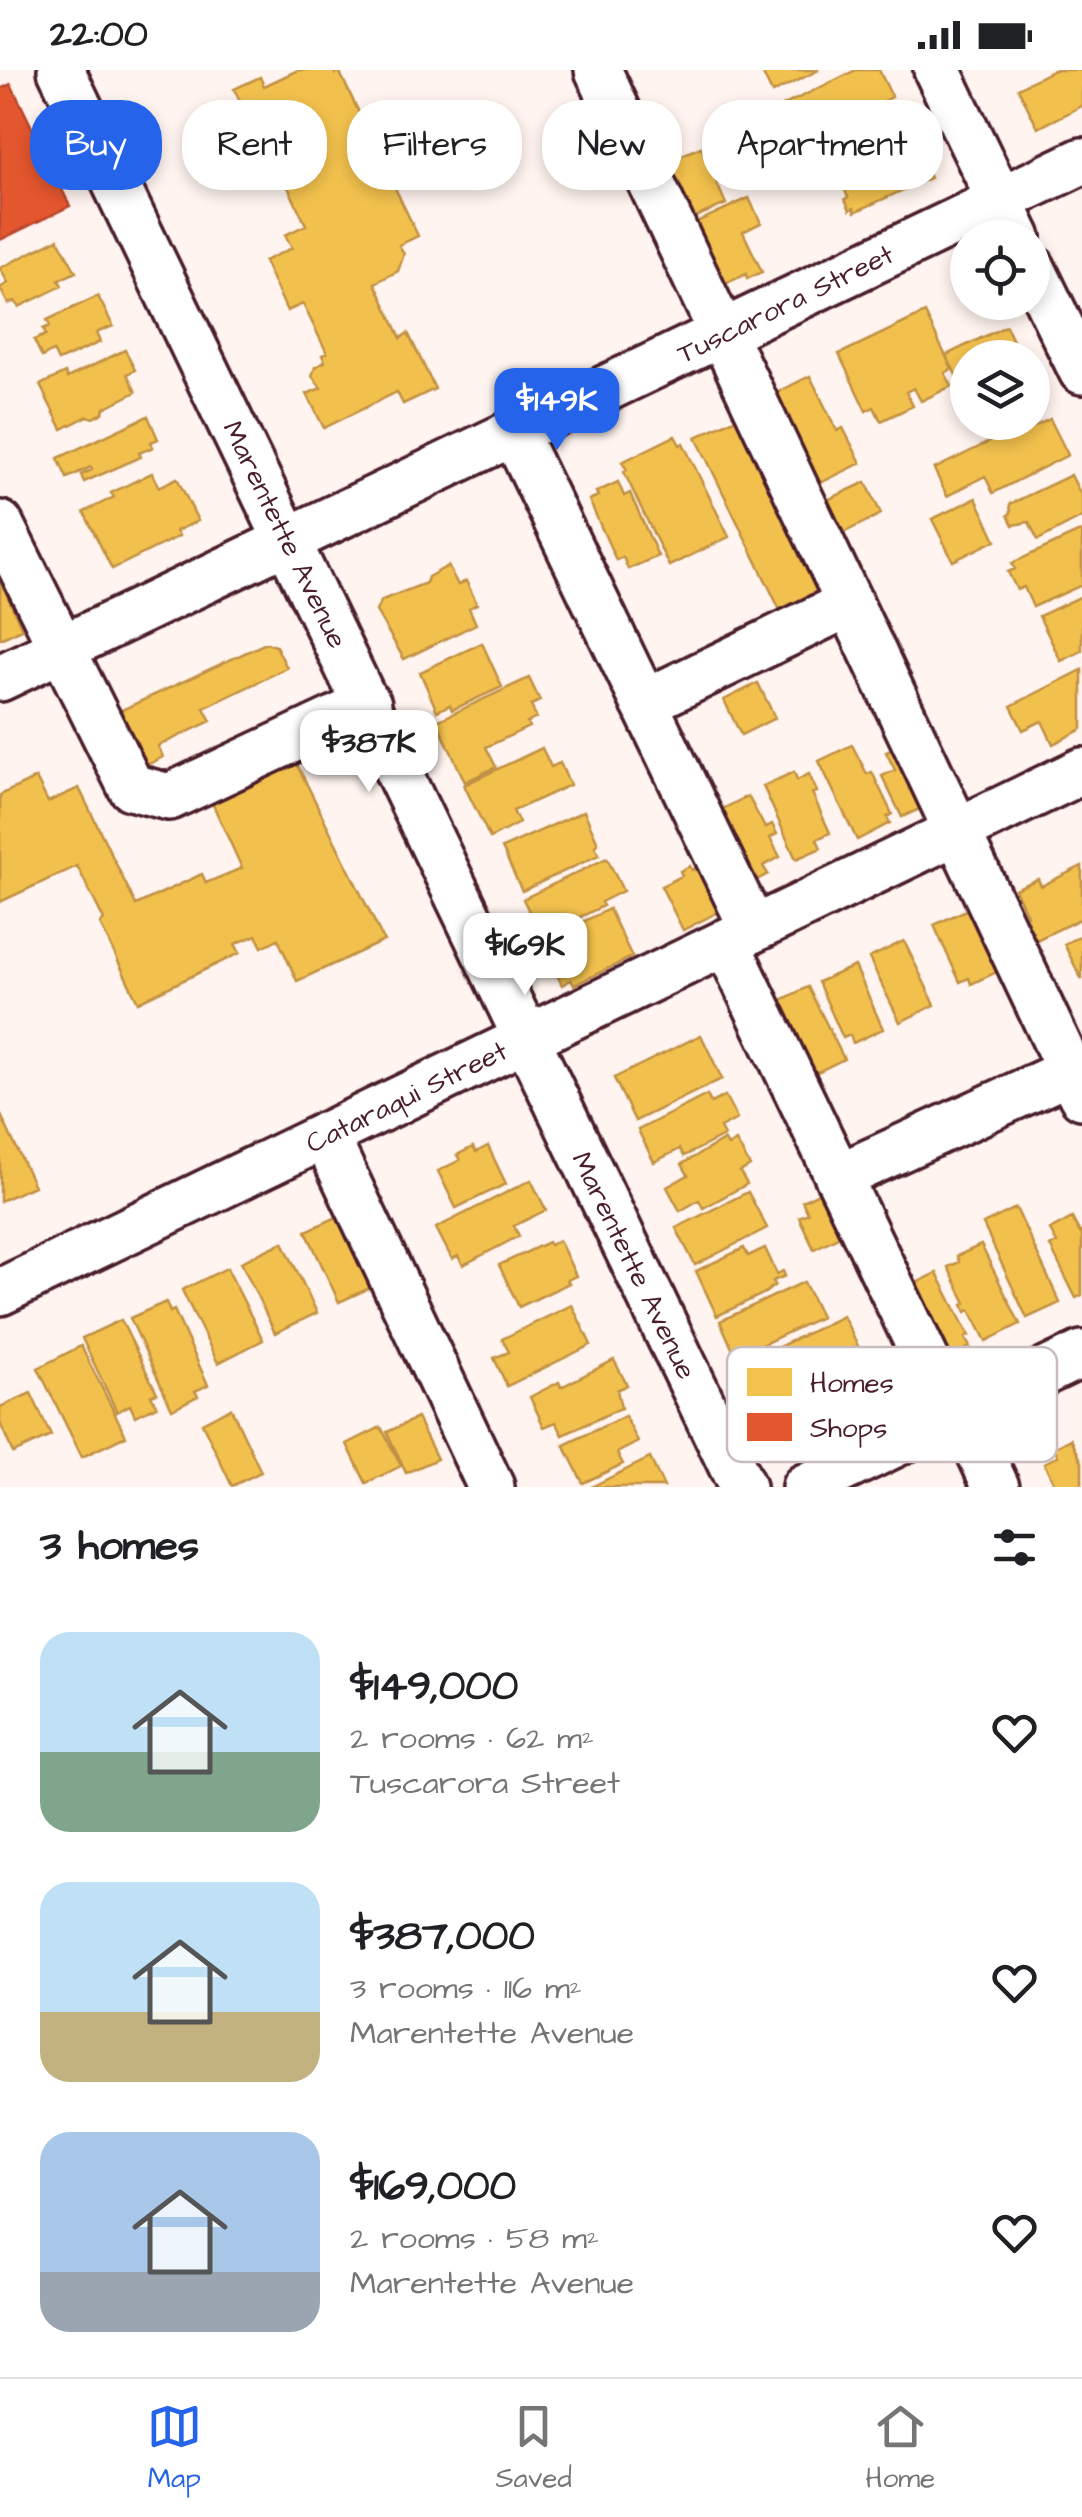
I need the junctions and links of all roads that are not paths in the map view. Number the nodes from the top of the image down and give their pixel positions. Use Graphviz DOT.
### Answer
graph roads {
  1 [pos="61,70"];
  2 [pos="598,70"];
  3 [pos="937,70"];
  4 [pos="1082,161"];
  5 [pos="1009,219"];
  6 [pos="1050,305"];
  7 [pos="722,333"];
  8 [pos="1082,371"];
  9 [pos="514,432"];
  10 [pos="0,524"];
  11 [pos="289,540"];
  12 [pos="850,603"];
  13 [pos="61,649"];
  14 [pos="0,678"];
  15 [pos="644,703"];
  16 [pos="368,704"];
  17 [pos="1082,771"];
  18 [pos="957,832"];
  19 [pos="740,936"];
  20 [pos="526,1038"];
  21 [pos="1076,1084"];
  22 [pos="325,1136"];
  23 [pos="838,1176"];
  24 [pos="0,1292"];
  25 [pos="924,1347"];
  26 [pos="1082,1354"];
  27 [pos="1057,1366"];
  28 [pos="727,1456"];
  29 [pos="730,1462"];
  30 [pos="857,1462"];
  31 [pos="983,1462"];
  32 [pos="490,1487"];
  33 [pos="742,1487"];
  34 [pos="805,1487"];
  35 [pos="996,1487"];
  1 -- 11 [label="street, Marentette Avenue"];
  2 -- 7 [label="street"];
  3 -- 5 [label="street"];
  4 -- 5 [label="street, Tuscarora Street"];
  5 -- 7 [label="street, Tuscarora Street"];
  6 -- 8 [label="street"];
  7 -- 9 [label="street, Tuscarora Street"];
  7 -- 12 [label="street"];
  9 -- 11 [label="street, Tuscarora Street"];
  9 -- 15 [label="street"];
  10 -- 13 [label="street"];
  11 -- 13 [label="street, Tuscarora Street"];
  11 -- 16 [label="street, Marentette Avenue"];
  12 -- 15 [label="street"];
  12 -- 18 [label="street"];
  13 -- 14 [label="street, Tuscarora Street"];
  13 -- 16 [label="street"];
  15 -- 19 [label="street"];
  16 -- 20 [label="street, Marentette Avenue"];
  17 -- 18 [label="street, Cataraqui Street"];
  18 -- 19 [label="street, Cataraqui Street"];
  18 -- 21 [label="street"];
  19 -- 20 [label="street, Cataraqui Street"];
  19 -- 23 [label="street"];
  20 -- 22 [label="street, Cataraqui Street"];
  20 -- 28 [label="street, Marentette Avenue"];
  21 -- 23 [label="street"];
  22 -- 24 [label="street, Cataraqui Street"];
  22 -- 32 [label="street"];
  23 -- 25 [label="street"];
  26 -- 27 [label="street"];
  29 -- 33 [label="street, Marentette Avenue"];
  30 -- 34 [label="street"];
  31 -- 35 [label="street"];
}
